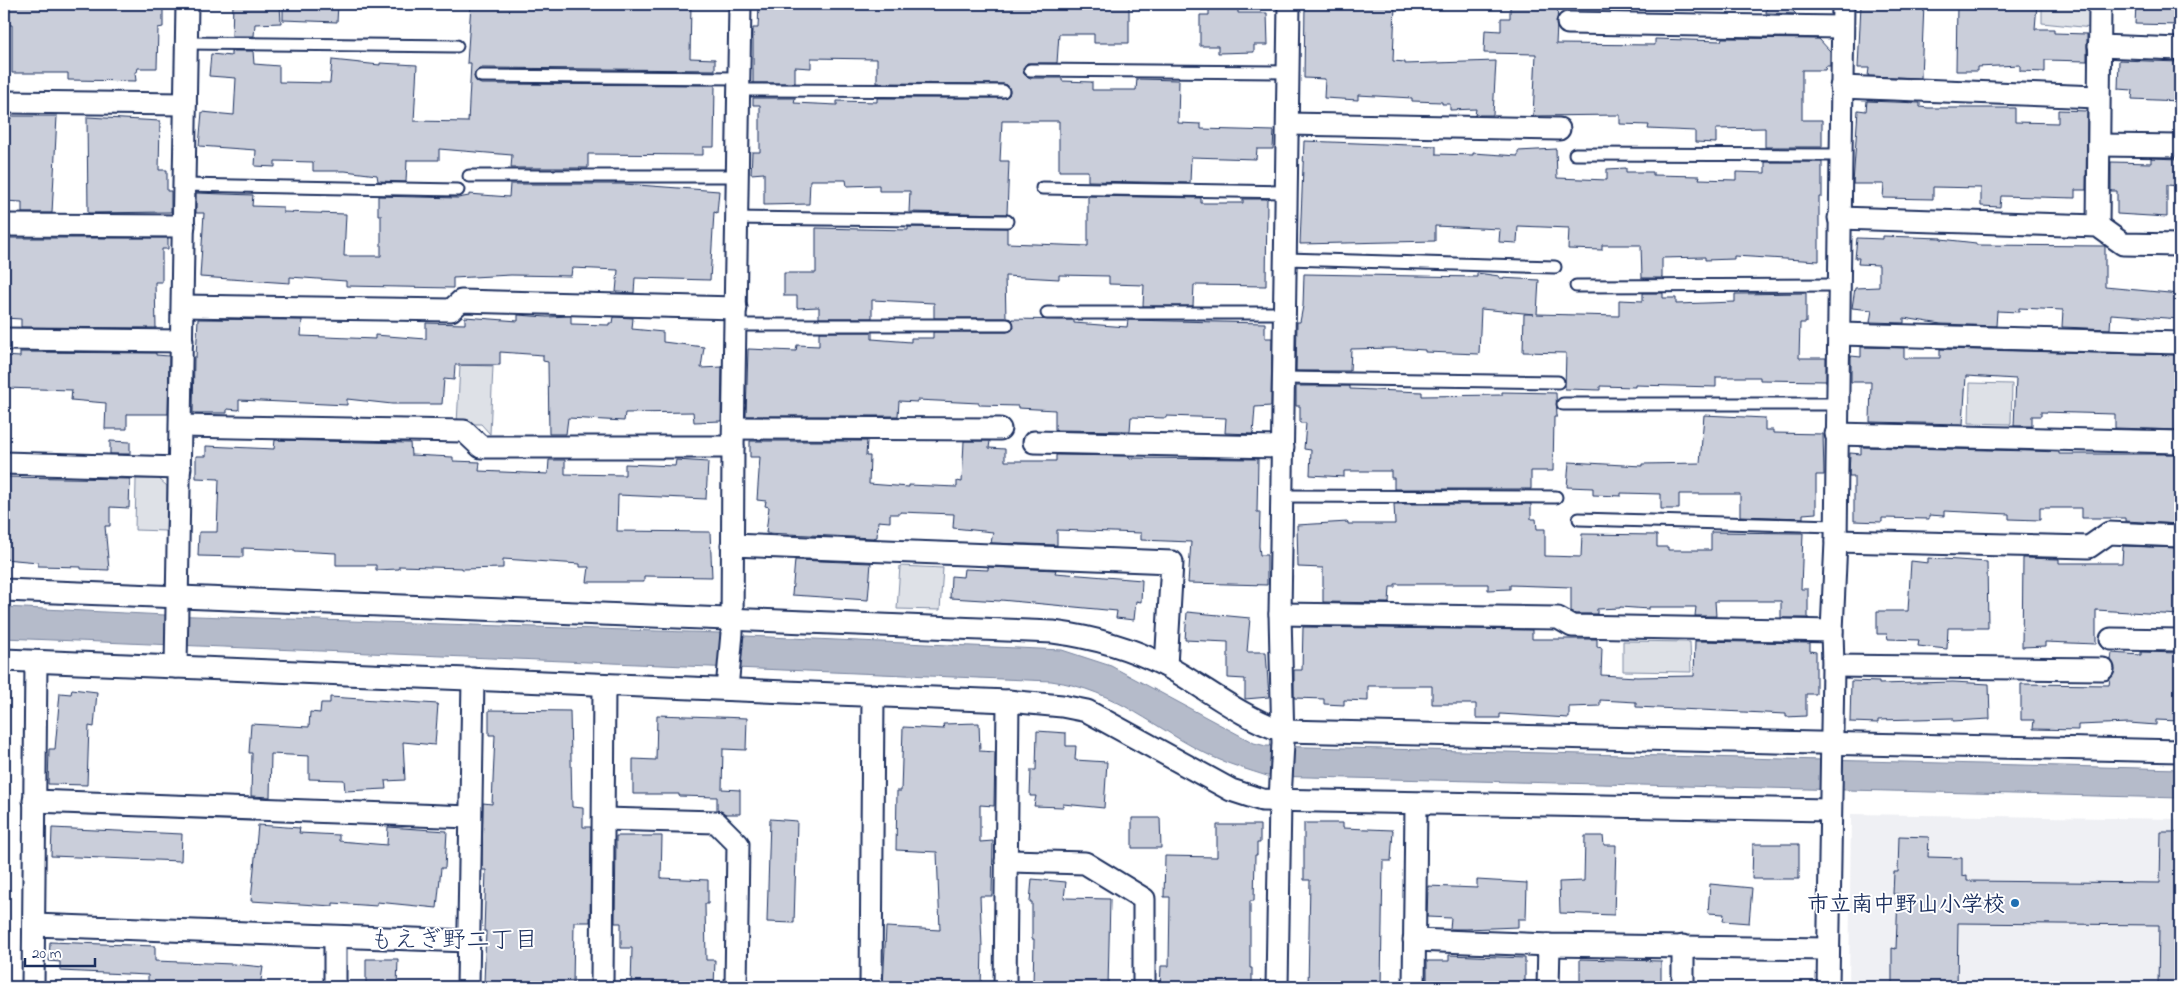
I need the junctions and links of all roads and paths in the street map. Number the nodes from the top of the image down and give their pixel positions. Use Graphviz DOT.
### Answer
graph roads {
  1 [pos="187,4"];
  2 [pos="740,4"];
  3 [pos="1289,4"];
  4 [pos="1843,4"];
  5 [pos="2100,4"];
  6 [pos="1568,23"];
  7 [pos="1842,27"];
  8 [pos="186,43"];
  9 [pos="457,46"];
  10 [pos="2099,46"];
  11 [pos="2180,49"];
  12 [pos="1030,70"];
  13 [pos="1290,72"];
  14 [pos="481,76"];
  15 [pos="738,84"];
  16 [pos="1841,87"];
  17 [pos="1003,91"];
  18 [pos="2098,97"];
  19 [pos="4,102"];
  20 [pos="185,104"];
  21 [pos="1288,124"];
  22 [pos="1558,129"];
  23 [pos="2099,145"];
  24 [pos="2180,146"];
  25 [pos="1575,154"];
  26 [pos="1840,155"];
  27 [pos="469,176"];
  28 [pos="737,176"];
  29 [pos="184,185"];
  30 [pos="1042,188"];
  31 [pos="458,190"];
  32 [pos="1286,192"];
  33 [pos="736,218"];
  34 [pos="1839,218"];
  35 [pos="1007,222"];
  36 [pos="4,225"];
  37 [pos="184,226"];
  38 [pos="2098,226"];
  39 [pos="2180,245"];
  40 [pos="1287,259"];
  41 [pos="1554,267"];
  42 [pos="1839,285"];
  43 [pos="1576,286"];
  44 [pos="183,306"];
  45 [pos="1286,312"];
  46 [pos="1047,313"];
  47 [pos="736,316"];
  48 [pos="1007,325"];
  49 [pos="1840,334"];
  50 [pos="4,339"];
  51 [pos="182,341"];
  52 [pos="2180,343"];
  53 [pos="1284,378"];
  54 [pos="1558,382"];
  55 [pos="1563,404"];
  56 [pos="1836,404"];
  57 [pos="181,426"];
  58 [pos="1000,429"];
  59 [pos="1836,434"];
  60 [pos="734,438"];
  61 [pos="1034,442"];
  62 [pos="2180,442"];
  63 [pos="1284,447"];
  64 [pos="4,462"];
  65 [pos="180,468"];
  66 [pos="1282,496"];
  67 [pos="1556,497"];
  68 [pos="1580,519"];
  69 [pos="1836,534"];
  70 [pos="2180,536"];
  71 [pos="732,545"];
  72 [pos="4,590"];
  73 [pos="177,605"];
  74 [pos="1280,614"];
  75 [pos="732,626"];
  76 [pos="1832,631"];
  77 [pos="2112,639"];
  78 [pos="2180,640"];
  79 [pos="177,658"];
  80 [pos="4,660"];
  81 [pos="36,662"];
  82 [pos="1166,666"];
  83 [pos="1834,666"];
  84 [pos="2104,669"];
  85 [pos="473,679"];
  86 [pos="727,681"];
  87 [pos="604,685"];
  88 [pos="873,696"];
  89 [pos="1008,701"];
  90 [pos="1283,737"];
  91 [pos="1832,751"];
  92 [pos="2180,751"];
  93 [pos="1280,790"];
  94 [pos="34,801"];
  95 [pos="1830,802"];
  96 [pos="1416,804"];
  97 [pos="470,817"];
  98 [pos="604,819"];
  99 [pos="1006,861"];
  100 [pos="34,925"];
  101 [pos="335,937"];
  102 [pos="1414,940"];
  103 [pos="468,941"];
  104 [pos="1549,945"];
  105 [pos="1683,946"];
  106 [pos="1828,949"];
  107 [pos="33,987"];
  108 [pos="335,987"];
  109 [pos="468,987"];
  110 [pos="602,987"];
  111 [pos="736,987"];
  112 [pos="871,987"];
  113 [pos="1005,987"];
  114 [pos="1144,987"];
  115 [pos="1277,987"];
  116 [pos="1414,987"];
  117 [pos="1548,987"];
  118 [pos="1683,987"];
  119 [pos="1828,987"];
  1 -- 8 [label="street"];
  2 -- 15 [label="street"];
  3 -- 13 [label="street"];
  4 -- 7 [label="street"];
  5 -- 10 [label="street"];
  6 -- 7 [label="street"];
  7 -- 16 [label="street"];
  8 -- 9 [label="lane"];
  8 -- 20 [label="street"];
  10 -- 11 [label="street"];
  10 -- 18 [label="street"];
  12 -- 13 [label="lane"];
  13 -- 21 [label="street"];
  14 -- 15 [label="lane"];
  15 -- 17 [label="lane"];
  15 -- 28 [label="street"];
  16 -- 18 [label="street"];
  16 -- 26 [label="street"];
  18 -- 23 [label="street"];
  19 -- 20 [label="street"];
  20 -- 29 [label="street"];
  21 -- 22 [label="street"];
  21 -- 32 [label="street"];
  23 -- 24 [label="street"];
  23 -- 38 [label="street"];
  25 -- 26 [label="lane"];
  26 -- 34 [label="street"];
  27 -- 28 [label="lane"];
  28 -- 33 [label="street"];
  29 -- 31 [label="lane"];
  29 -- 37 [label="street"];
  30 -- 32 [label="lane"];
  32 -- 40 [label="street"];
  33 -- 35 [label="lane"];
  33 -- 47 [label="street"];
  34 -- 38 [label="street"];
  34 -- 42 [label="street"];
  36 -- 37 [label="street"];
  37 -- 44 [label="street"];
  38 -- 39 [label="street"];
  40 -- 41 [label="lane"];
  40 -- 45 [label="street"];
  42 -- 43 [label="lane"];
  42 -- 49 [label="street"];
  44 -- 47 [label="street"];
  44 -- 51 [label="street"];
  45 -- 46 [label="lane"];
  45 -- 53 [label="street"];
  47 -- 48 [label="lane"];
  47 -- 60 [label="street"];
  49 -- 52 [label="street"];
  49 -- 56 [label="street"];
  50 -- 51 [label="street"];
  51 -- 57 [label="street"];
  53 -- 54 [label="lane"];
  53 -- 63 [label="street"];
  55 -- 56 [label="lane"];
  56 -- 59 [label="street"];
  57 -- 60 [label="street"];
  57 -- 65 [label="street"];
  58 -- 60 [label="street"];
  59 -- 62 [label="street"];
  59 -- 69 [label="street"];
  60 -- 71 [label="street"];
  61 -- 63 [label="street"];
  63 -- 66 [label="street"];
  64 -- 65 [label="street"];
  65 -- 73 [label="street"];
  66 -- 67 [label="lane"];
  66 -- 74 [label="street"];
  68 -- 69 [label="lane"];
  69 -- 70 [label="street"];
  69 -- 76 [label="street"];
  71 -- 75 [label="street"];
  71 -- 82 [label="street"];
  72 -- 73 [label="street"];
  73 -- 75 [label="street"];
  73 -- 79 [label="street"];
  74 -- 76 [label="street"];
  74 -- 90 [label="street"];
  75 -- 82 [label="street"];
  75 -- 86 [label="street"];
  76 -- 83 [label="street"];
  77 -- 78 [label="street"];
  79 -- 81 [label="street"];
  79 -- 85 [label="street"];
  80 -- 81 [label="street"];
  81 -- 94 [label="street"];
  82 -- 90 [label="street"];
  83 -- 84 [label="street"];
  83 -- 91 [label="street"];
  85 -- 87 [label="street"];
  85 -- 97 [label="street"];
  86 -- 87 [label="street"];
  86 -- 88 [label="street"];
  87 -- 98 [label="street"];
  88 -- 89 [label="street"];
  88 -- 112 [label="street"];
  89 -- 93 [label="street"];
  89 -- 99 [label="street"];
  90 -- 91 [label="street"];
  90 -- 93 [label="street"];
  91 -- 92 [label="street"];
  91 -- 95 [label="street"];
  93 -- 96 [label="street"];
  93 -- 115 [label="street"];
  94 -- 97 [label="street"];
  94 -- 100 [label="street"];
  95 -- 96 [label="street"];
  95 -- 106 [label="street"];
  96 -- 102 [label="street"];
  97 -- 103 [label="street"];
  98 -- 110 [label="street"];
  98 -- 111 [label="street"];
  99 -- 113 [label="street"];
  99 -- 114 [label="street"];
  100 -- 101 [label="street"];
  100 -- 107 [label="street"];
  101 -- 103 [label="street"];
  101 -- 108 [label="street"];
  102 -- 104 [label="street"];
  102 -- 116 [label="street"];
  103 -- 109 [label="street"];
  104 -- 105 [label="street"];
  104 -- 117 [label="street"];
  105 -- 106 [label="street"];
  105 -- 118 [label="street"];
  106 -- 119 [label="street"];
}
